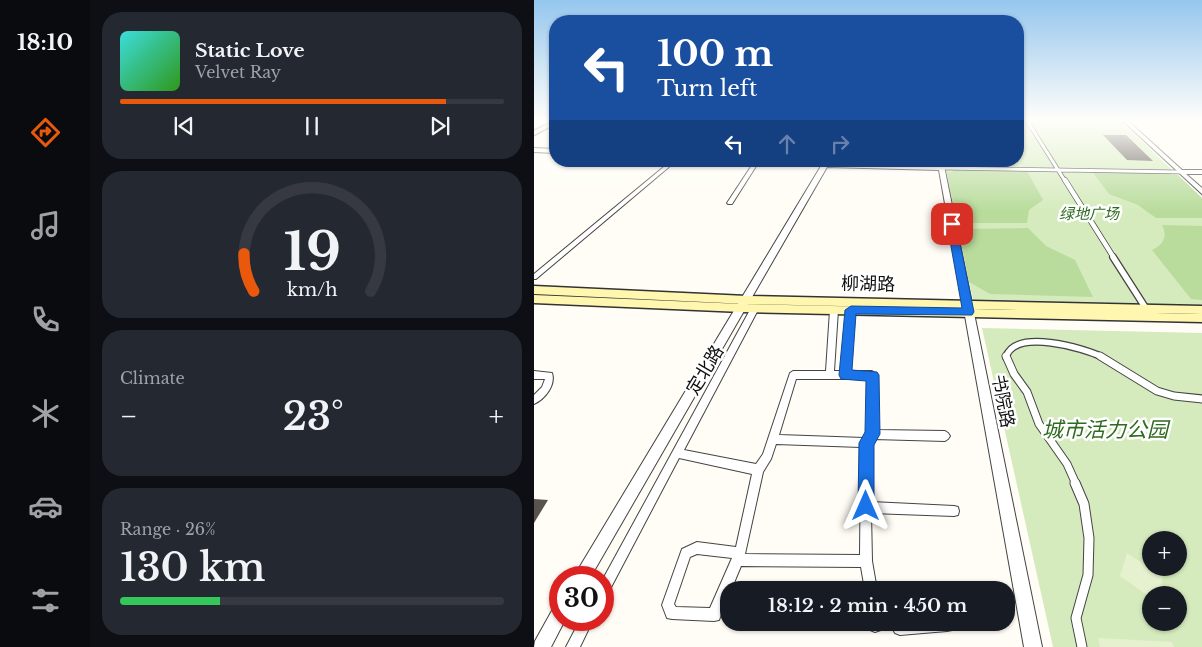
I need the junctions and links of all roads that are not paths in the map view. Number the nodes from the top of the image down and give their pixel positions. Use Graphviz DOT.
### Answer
graph roads {
  1 [pos="1045,150"];
  2 [pos="1157,150"];
  3 [pos="667,167"];
  4 [pos="753,167"];
  5 [pos="823,167"];
  6 [pos="940,167"];
  7 [pos="998,167"];
  8 [pos="1057,169"];
  9 [pos="1180,172"];
  10 [pos="1202,172"];
  11 [pos="1202,193"];
  12 [pos="730,203"];
  13 [pos="534,277"];
  14 [pos="534,290"];
  15 [pos="534,299"];
  16 [pos="744,304"];
  17 [pos="1145,307"];
  18 [pos="755,308"];
  19 [pos="968,308"];
  20 [pos="834,310"];
  21 [pos="851,310"];
  22 [pos="1202,310"];
  23 [pos="1202,318"];
  24 [pos="534,375"];
  25 [pos="830,375"];
  26 [pos="846,375"];
  27 [pos="1202,399"];
  28 [pos="534,400"];
  29 [pos="872,434"];
  30 [pos="945,436"];
  31 [pos="772,440"];
  32 [pos="866,443"];
  33 [pos="677,453"];
  34 [pos="758,470"];
  35 [pos="866,506"];
  36 [pos="954,510"];
  37 [pos="738,556"];
  38 [pos="866,561"];
  39 [pos="588,566"];
  40 [pos="614,570"];
  41 [pos="870,581"];
  42 [pos="550,631"];
  43 [pos="582,631"];
  44 [pos="541,647"];
  45 [pos="573,647"];
  46 [pos="1033,647"];
  47 [pos="1082,647"];
  1 -- 8 [label="street"];
  2 -- 9 [label="street"];
  3 -- 13 [label="street"];
  4 -- 12 [label="street"];
  5 -- 16 [label="street, 定北路"];
  6 -- 19 [label="street, 书院路"];
  7 -- 8 [label="street"];
  8 -- 9 [label="street"];
  8 -- 17 [label="street"];
  9 -- 10 [label="street"];
  9 -- 11 [label="street"];
  14 -- 16 [label="main road, 柳湖路"];
  15 -- 16 [label="main road, 柳湖路"];
  16 -- 18 [label="main road, 柳湖路"];
  16 -- 19 [label="main road, 柳湖路"];
  16 -- 39 [label="street, 定北路"];
  17 -- 19 [label="main road, 柳湖路"];
  17 -- 22 [label="main road, 柳湖路"];
  18 -- 20 [label="main road, 柳湖路"];
  18 -- 33 [label="street"];
  19 -- 21 [label="main road, 柳湖路"];
  19 -- 23 [label="main road, 柳湖路"];
  19 -- 46 [label="street, 书院路"];
  20 -- 21 [label="main road, 柳湖路"];
  20 -- 25 [label="street"];
  21 -- 26 [label="street"];
  24 -- 28 [label="street"];
  25 -- 26 [label="street"];
  25 -- 31 [label="street"];
  26 -- 29 [label="street"];
  27 -- 47 [label="street"];
  29 -- 30 [label="street"];
  29 -- 32 [label="street"];
  31 -- 32 [label="street"];
  31 -- 34 [label="street"];
  32 -- 35 [label="street"];
  33 -- 34 [label="street"];
  33 -- 40 [label="street"];
  34 -- 37 [label="street"];
  35 -- 36 [label="street"];
  35 -- 38 [label="street"];
  37 -- 37 [label="street"];
  37 -- 38 [label="street"];
  38 -- 41 [label="street"];
  42 -- 44 [label="street"];
  43 -- 45 [label="street"];
}
